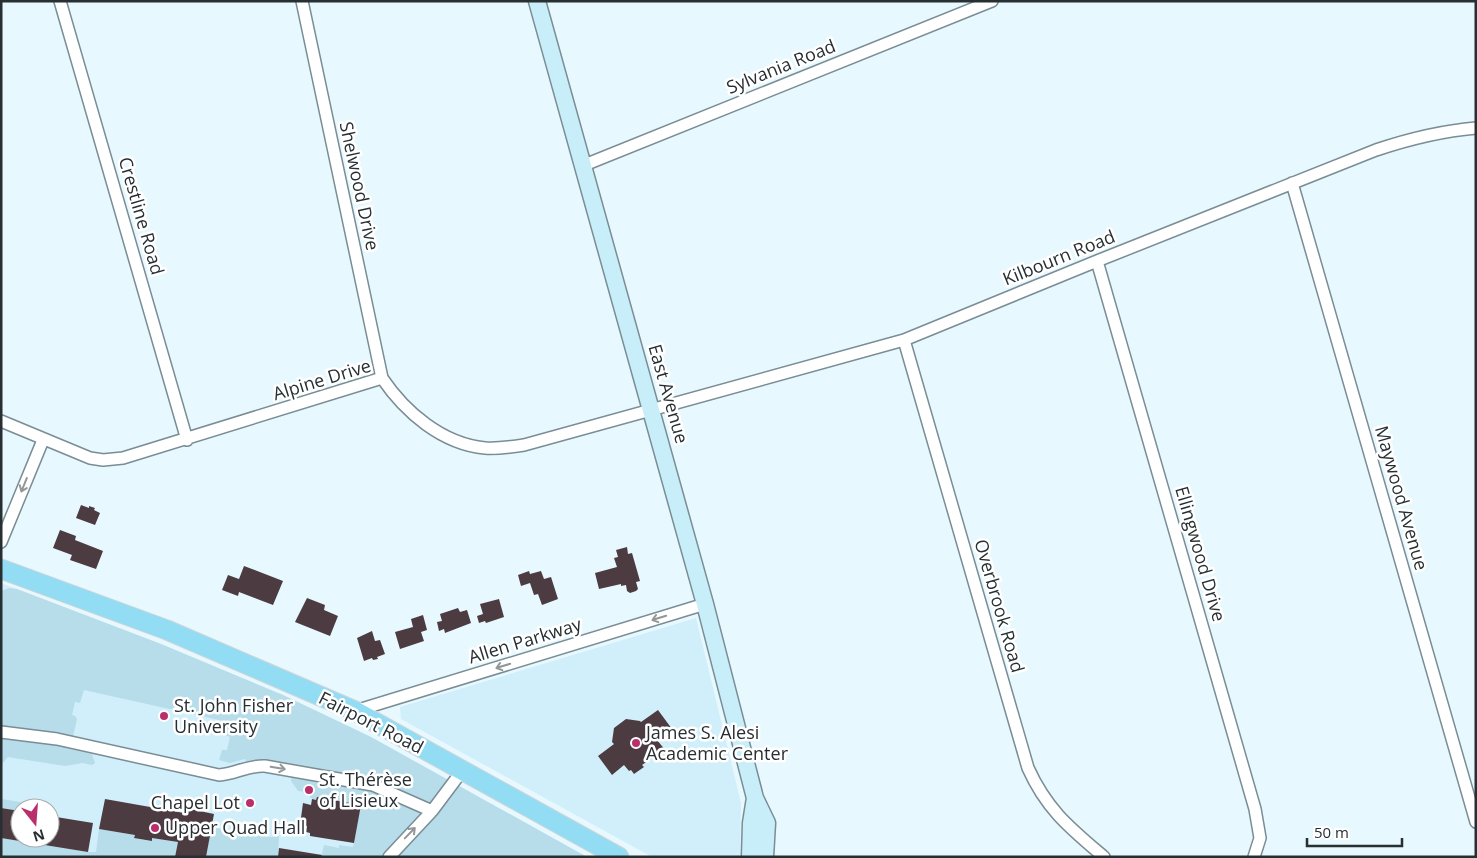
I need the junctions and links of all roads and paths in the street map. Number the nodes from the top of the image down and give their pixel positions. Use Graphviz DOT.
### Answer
graph roads {
  1 [pos="60,1"];
  2 [pos="302,1"];
  3 [pos="537,1"];
  4 [pos="992,1"];
  5 [pos="1476,128"];
  6 [pos="582,166"];
  7 [pos="1292,183"];
  8 [pos="1097,261"];
  9 [pos="904,340"];
  10 [pos="382,378"];
  11 [pos="652,410"];
  12 [pos="1,421"];
  13 [pos="43,440"];
  14 [pos="187,440"];
  15 [pos="1,542"];
  16 [pos="1,568"];
  17 [pos="705,604"];
  18 [pos="355,711"];
  19 [pos="1,732"];
  20 [pos="462,771"];
  21 [pos="755,798"];
  22 [pos="432,811"];
  23 [pos="1476,822"];
  24 [pos="767,824"];
  25 [pos="389,857"];
  26 [pos="619,857"];
  27 [pos="750,857"];
  28 [pos="765,857"];
  29 [pos="776,857"];
  30 [pos="1104,857"];
  31 [pos="1254,857"];
  1 -- 14 [label="street, Crestline Road"];
  2 -- 10 [label="street, Shelwood Drive"];
  3 -- 6 [label="main road, East Avenue"];
  4 -- 6 [label="street, Sylvania Road"];
  5 -- 7 [label="street, Kilbourn Road"];
  6 -- 11 [label="main road, East Avenue"];
  7 -- 8 [label="street, Kilbourn Road"];
  7 -- 23 [label="street, Maywood Avenue"];
  8 -- 9 [label="street, Kilbourn Road"];
  8 -- 31 [label="street, Ellingwood Drive"];
  9 -- 11 [label="street, Kilbourn Road"];
  9 -- 30 [label="street, Overbrook Road"];
  10 -- 11 [label="street, Alpine Drive"];
  10 -- 14 [label="street, Alpine Drive"];
  11 -- 17 [label="main road, East Avenue"];
  12 -- 13 [label="street, Alpine Drive"];
  13 -- 14 [label="street, Alpine Drive"];
  13 -- 15 [label="street, one-way"];
  16 -- 18 [label="main road, Fairport Road"];
  17 -- 18 [label="street, Allen Parkway, one-way"];
  17 -- 21 [label="main road, East Avenue"];
  18 -- 20 [label="main road, Fairport Road"];
  19 -- 22 [label="street, one-way"];
  20 -- 22 [label="street"];
  20 -- 26 [label="main road, Fairport Road"];
  21 -- 24 [label="main road, East Avenue"];
  21 -- 27 [label="main road, East Avenue"];
  25 -- 22 [label="street, one-way"];
  24 -- 28 [label="main road, East Avenue"];
  24 -- 29 [label="main road"];
}
